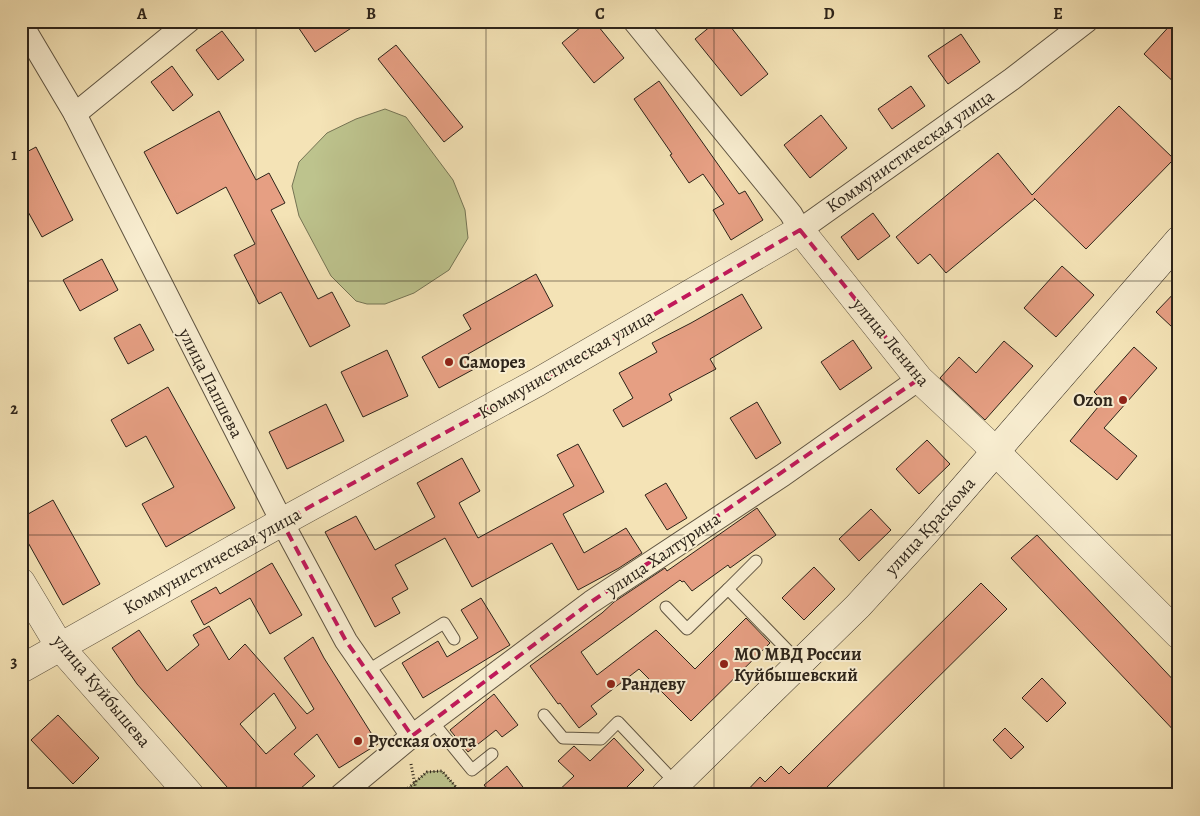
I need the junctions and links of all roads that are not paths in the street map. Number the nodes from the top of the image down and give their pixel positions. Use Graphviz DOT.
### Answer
graph roads {
  1 [pos="189,21"];
  2 [pos="634,21"];
  3 [pos="1087,21"];
  4 [pos="21,23"];
  5 [pos="75,114"];
  6 [pos="800,230"];
  7 [pos="1179,240"];
  8 [pos="919,379"];
  9 [pos="996,452"];
  10 [pos="282,522"];
  11 [pos="756,561"];
  12 [pos="21,582"];
  13 [pos="728,589"];
  14 [pos="666,607"];
  15 [pos="1179,635"];
  16 [pos="454,639"];
  17 [pos="60,646"];
  18 [pos="800,663"];
  19 [pos="21,669"];
  20 [pos="367,671"];
  21 [pos="544,714"];
  22 [pos="432,721"];
  23 [pos="409,739"];
  24 [pos="492,754"];
  25 [pos="676,791"];
  26 [pos="190,795"];
  27 [pos="341,795"];
  1 -- 5 [label="street"];
  2 -- 6 [label="street, улица Ленина"];
  3 -- 6 [label="street, Коммунистическая улица"];
  4 -- 5 [label="street, улица Папшева"];
  5 -- 10 [label="street, улица Папшева"];
  6 -- 8 [label="street, улица Ленина"];
  6 -- 10 [label="street, Коммунистическая улица"];
  7 -- 9 [label="street, улица Краскома"];
  8 -- 9 [label="street, улица Ленина"];
  8 -- 22 [label="street, улица Халтурина"];
  9 -- 15 [label="street, улица Ленина"];
  9 -- 18 [label="street, улица Краскома"];
  10 -- 17 [label="street, Коммунистическая улица"];
  10 -- 20 [label="street, улица Папшева"];
  11 -- 13 [label="lane"];
  12 -- 17 [label="street, улица Куйбышева"];
  13 -- 14 [label="lane"];
  13 -- 18 [label="lane"];
  16 -- 20 [label="lane"];
  17 -- 19 [label="street, Коммунистическая улица"];
  17 -- 26 [label="street, улица Куйбышева"];
  18 -- 25 [label="street, улица Краскома"];
  20 -- 23 [label="street, улица Папшева"];
  21 -- 25 [label="lane"];
  22 -- 23 [label="street, улица Халтурина"];
  22 -- 24 [label="lane"];
  23 -- 27 [label="street, улица Халтурина"];
}
